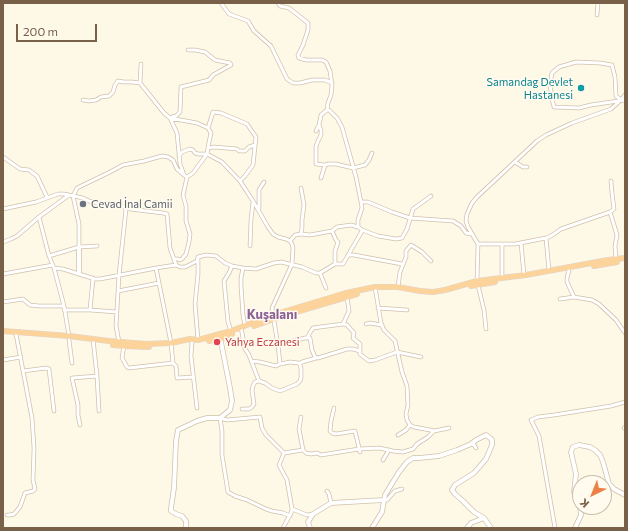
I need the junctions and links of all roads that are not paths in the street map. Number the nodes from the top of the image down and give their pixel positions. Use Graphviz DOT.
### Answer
graph roads {
  1 [pos="221,3"];
  2 [pos="278,3"];
  3 [pos="598,3"];
  4 [pos="597,15"];
  5 [pos="188,50"];
  6 [pos="141,64"];
  7 [pos="332,83"];
  8 [pos="140,84"];
  9 [pos="625,96"];
  10 [pos="83,100"];
  11 [pos="623,100"];
  12 [pos="327,110"];
  13 [pos="170,118"];
  14 [pos="319,125"];
  15 [pos="208,128"];
  16 [pos="316,131"];
  17 [pos="255,145"];
  18 [pos="208,148"];
  19 [pos="372,153"];
  20 [pos="207,154"];
  21 [pos="180,156"];
  22 [pos="3,157"];
  23 [pos="515,162"];
  24 [pos="326,165"];
  25 [pos="527,167"];
  26 [pos="353,168"];
  27 [pos="186,176"];
  28 [pos="321,178"];
  29 [pos="240,181"];
  30 [pos="611,181"];
  31 [pos="264,182"];
  32 [pos="301,188"];
  33 [pos="71,196"];
  34 [pos="431,196"];
  35 [pos="47,197"];
  36 [pos="253,201"];
  37 [pos="361,202"];
  38 [pos="3,209"];
  39 [pos="126,209"];
  40 [pos="259,211"];
  41 [pos="610,212"];
  42 [pos="39,216"];
  43 [pos="410,218"];
  44 [pos="358,227"];
  45 [pos="362,230"];
  46 [pos="332,231"];
  47 [pos="301,234"];
  48 [pos="471,234"];
  49 [pos="546,238"];
  50 [pos="290,241"];
  51 [pos="3,242"];
  52 [pos="521,243"];
  53 [pos="478,244"];
  54 [pos="502,244"];
  55 [pos="98,246"];
  56 [pos="250,246"];
  57 [pos="79,248"];
  58 [pos="348,255"];
  59 [pos="49,256"];
  60 [pos="198,257"];
  61 [pos="625,258"];
  62 [pos="175,259"];
  63 [pos="616,259"];
  64 [pos="431,261"];
  65 [pos="625,262"];
  66 [pos="292,264"];
  67 [pos="334,264"];
  68 [pos="402,264"];
  69 [pos="176,265"];
  70 [pos="232,266"];
  71 [pos="53,267"];
  72 [pos="156,268"];
  73 [pos="243,268"];
  74 [pos="569,270"];
  75 [pos="549,271"];
  76 [pos="79,273"];
  77 [pos="320,273"];
  78 [pos="3,274"];
  79 [pos="119,275"];
  80 [pos="524,275"];
  81 [pos="93,278"];
  82 [pos="502,278"];
  83 [pos="159,283"];
  84 [pos="477,283"];
  85 [pos="398,287"];
  86 [pos="326,288"];
  87 [pos="375,288"];
  88 [pos="118,291"];
  89 [pos="347,295"];
  90 [pos="574,297"];
  91 [pos="560,299"];
  92 [pos="3,302"];
  93 [pos="64,306"];
  94 [pos="486,307"];
  95 [pos="378,308"];
  96 [pos="64,310"];
  97 [pos="90,310"];
  98 [pos="407,310"];
  99 [pos="484,310"];
  100 [pos="117,312"];
  101 [pos="273,317"];
  102 [pos="343,324"];
  103 [pos="366,324"];
  104 [pos="382,325"];
  105 [pos="242,328"];
  106 [pos="486,329"];
  107 [pos="231,331"];
  108 [pos="3,332"];
  109 [pos="625,332"];
  110 [pos="17,333"];
  111 [pos="219,337"];
  112 [pos="69,338"];
  113 [pos="307,338"];
  114 [pos="191,340"];
  115 [pos="198,340"];
  116 [pos="93,341"];
  117 [pos="123,344"];
  118 [pos="171,344"];
  119 [pos="278,345"];
  120 [pos="360,352"];
  121 [pos="397,352"];
  122 [pos="21,357"];
  123 [pos="421,357"];
  124 [pos="316,358"];
  125 [pos="3,360"];
  126 [pos="251,361"];
  127 [pos="72,363"];
  128 [pos="173,363"];
  129 [pos="280,364"];
  130 [pos="300,364"];
  131 [pos="24,371"];
  132 [pos="97,376"];
  133 [pos="193,377"];
  134 [pos="259,381"];
  135 [pos="625,402"];
  136 [pos="197,408"];
  137 [pos="334,408"];
  138 [pos="242,409"];
  139 [pos="54,411"];
  140 [pos="99,411"];
  141 [pos="301,417"];
  142 [pos="220,418"];
  143 [pos="80,425"];
  144 [pos="410,425"];
  145 [pos="449,428"];
  146 [pos="434,431"];
  147 [pos="398,436"];
  148 [pos="471,444"];
  149 [pos="476,448"];
  150 [pos="413,449"];
  151 [pos="303,450"];
  152 [pos="389,450"];
  153 [pos="359,451"];
  154 [pos="284,454"];
  155 [pos="413,458"];
  156 [pos="383,460"];
  157 [pos="576,475"];
  158 [pos="607,475"];
  159 [pos="612,488"];
  160 [pos="402,489"];
  161 [pos="327,491"];
  162 [pos="625,495"];
  163 [pos="384,500"];
  164 [pos="331,503"];
  165 [pos="292,509"];
  166 [pos="313,514"];
  167 [pos="7,515"];
  168 [pos="581,515"];
  169 [pos="290,516"];
  170 [pos="484,518"];
  171 [pos="186,528"];
  172 [pos="283,528"];
  173 [pos="310,528"];
  174 [pos="372,528"];
  175 [pos="467,528"];
  176 [pos="492,528"];
  177 [pos="555,528"];
  178 [pos="574,528"];
  1 -- 7 [label="street"];
  2 -- 7 [label="street"];
  3 -- 4 [label="street"];
  5 -- 13 [label="street"];
  6 -- 8 [label="street"];
  7 -- 12 [label="street"];
  8 -- 10 [label="street"];
  8 -- 13 [label="street"];
  9 -- 11 [label="street"];
  11 -- 11 [label="street"];
  11 -- 23 [label="street"];
  12 -- 14 [label="street"];
  12 -- 26 [label="street"];
  13 -- 15 [label="street"];
  13 -- 21 [label="street"];
  14 -- 16 [label="street"];
  14 -- 24 [label="street"];
  15 -- 17 [label="street"];
  15 -- 18 [label="street"];
  17 -- 18 [label="street"];
  17 -- 29 [label="street"];
  18 -- 20 [label="street"];
  19 -- 26 [label="street"];
  20 -- 21 [label="street"];
  20 -- 27 [label="street"];
  20 -- 29 [label="street"];
  21 -- 27 [label="street"];
  22 -- 35 [label="street"];
  23 -- 25 [label="street"];
  23 -- 48 [label="street"];
  24 -- 26 [label="street"];
  24 -- 28 [label="street"];
  26 -- 37 [label="street"];
  27 -- 33 [label="street"];
  27 -- 62 [label="street"];
  29 -- 36 [label="street"];
  30 -- 41 [label="street"];
  31 -- 40 [label="street"];
  32 -- 47 [label="street"];
  33 -- 35 [label="street"];
  33 -- 39 [label="street"];
  33 -- 42 [label="street"];
  33 -- 57 [label="street"];
  34 -- 43 [label="street"];
  35 -- 38 [label="street"];
  36 -- 40 [label="street"];
  36 -- 56 [label="street"];
  37 -- 43 [label="street"];
  37 -- 44 [label="street"];
  39 -- 62 [label="street"];
  39 -- 79 [label="street"];
  40 -- 50 [label="street"];
  41 -- 49 [label="street"];
  41 -- 63 [label="street"];
  42 -- 51 [label="street"];
  42 -- 59 [label="street"];
  43 -- 45 [label="street"];
  43 -- 48 [label="street"];
  44 -- 45 [label="street"];
  44 -- 46 [label="street"];
  45 -- 58 [label="street"];
  46 -- 47 [label="street"];
  46 -- 67 [label="street"];
  47 -- 50 [label="street"];
  48 -- 53 [label="street"];
  49 -- 52 [label="street"];
  49 -- 75 [label="street"];
  50 -- 66 [label="street"];
  52 -- 54 [label="street"];
  52 -- 80 [label="street"];
  53 -- 54 [label="street"];
  53 -- 84 [label="street"];
  54 -- 82 [label="street"];
  55 -- 57 [label="street"];
  57 -- 59 [label="street"];
  57 -- 76 [label="street"];
  58 -- 67 [label="street"];
  58 -- 68 [label="street"];
  59 -- 71 [label="street"];
  60 -- 69 [label="street"];
  60 -- 70 [label="street"];
  60 -- 115 [label="street"];
  61 -- 63 [label="highway"];
  62 -- 69 [label="street"];
  63 -- 75 [label="highway"];
  64 -- 68 [label="street"];
  65 -- 74 [label="highway"];
  66 -- 73 [label="street"];
  66 -- 77 [label="street"];
  66 -- 101 [label="street"];
  67 -- 77 [label="street"];
  68 -- 85 [label="street"];
  69 -- 72 [label="street"];
  70 -- 73 [label="street"];
  70 -- 107 [label="street"];
  71 -- 76 [label="street"];
  71 -- 78 [label="street"];
  71 -- 93 [label="street"];
  72 -- 79 [label="street"];
  72 -- 83 [label="street"];
  73 -- 105 [label="street"];
  74 -- 84 [label="highway"];
  74 -- 90 [label="street"];
  75 -- 80 [label="highway"];
  76 -- 81 [label="street"];
  77 -- 86 [label="street"];
  79 -- 81 [label="street"];
  79 -- 88 [label="street"];
  80 -- 82 [label="highway"];
  81 -- 97 [label="street"];
  82 -- 84 [label="highway"];
  83 -- 88 [label="street"];
  83 -- 118 [label="street"];
  84 -- 85 [label="highway"];
  84 -- 87 [label="highway"];
  84 -- 99 [label="street"];
  85 -- 87 [label="highway"];
  87 -- 89 [label="highway"];
  87 -- 95 [label="street"];
  88 -- 100 [label="street"];
  89 -- 101 [label="highway"];
  89 -- 102 [label="street"];
  90 -- 91 [label="street"];
  90 -- 109 [label="street"];
  92 -- 93 [label="street"];
  93 -- 96 [label="street"];
  94 -- 99 [label="street"];
  95 -- 98 [label="street"];
  95 -- 104 [label="street"];
  96 -- 97 [label="street"];
  96 -- 112 [label="street"];
  97 -- 100 [label="street"];
  99 -- 106 [label="street"];
  100 -- 117 [label="street"];
  101 -- 105 [label="highway"];
  101 -- 119 [label="street"];
  102 -- 113 [label="street"];
  102 -- 120 [label="street"];
  103 -- 104 [label="street"];
  104 -- 121 [label="street"];
  105 -- 107 [label="highway"];
  105 -- 111 [label="highway"];
  105 -- 126 [label="street"];
  107 -- 111 [label="highway"];
  108 -- 110 [label="highway"];
  110 -- 112 [label="highway"];
  110 -- 122 [label="street"];
  111 -- 114 [label="highway"];
  111 -- 115 [label="highway"];
  111 -- 142 [label="street"];
  112 -- 116 [label="highway"];
  112 -- 127 [label="street"];
  113 -- 119 [label="street"];
  113 -- 124 [label="street"];
  114 -- 115 [label="highway"];
  114 -- 118 [label="highway"];
  114 -- 133 [label="street"];
  116 -- 117 [label="highway"];
  116 -- 132 [label="street"];
  117 -- 118 [label="highway"];
  117 -- 128 [label="street"];
  118 -- 128 [label="street"];
  119 -- 129 [label="street"];
  120 -- 121 [label="street"];
  120 -- 124 [label="street"];
  121 -- 123 [label="street"];
  121 -- 144 [label="street"];
  122 -- 125 [label="street"];
  122 -- 131 [label="street"];
  124 -- 130 [label="street"];
  126 -- 129 [label="street"];
  126 -- 134 [label="street"];
  128 -- 133 [label="street"];
  129 -- 130 [label="street"];
  130 -- 134 [label="street"];
  131 -- 139 [label="street"];
  131 -- 167 [label="street"];
  132 -- 140 [label="street"];
  132 -- 143 [label="street"];
  133 -- 136 [label="street"];
  134 -- 138 [label="street"];
  135 -- 177 [label="street"];
  137 -- 153 [label="street"];
  141 -- 151 [label="street"];
  142 -- 154 [label="street"];
  142 -- 169 [label="street"];
  142 -- 171 [label="street"];
  144 -- 146 [label="street"];
  144 -- 147 [label="street"];
  145 -- 146 [label="street"];
  146 -- 150 [label="street"];
  148 -- 149 [label="street"];
  148 -- 155 [label="street"];
  148 -- 170 [label="street"];
  150 -- 152 [label="street"];
  150 -- 155 [label="street"];
  151 -- 153 [label="street"];
  151 -- 154 [label="street"];
  152 -- 153 [label="street"];
  152 -- 156 [label="street"];
  154 -- 165 [label="street"];
  155 -- 163 [label="street"];
  157 -- 158 [label="street"];
  159 -- 162 [label="street"];
  160 -- 163 [label="street"];
  161 -- 164 [label="street"];
  163 -- 164 [label="street"];
  163 -- 174 [label="street"];
  164 -- 166 [label="street"];
  165 -- 166 [label="street"];
  165 -- 169 [label="street"];
  166 -- 173 [label="street"];
  168 -- 178 [label="street"];
  169 -- 172 [label="street"];
  170 -- 175 [label="street"];
  170 -- 176 [label="street"];
}
